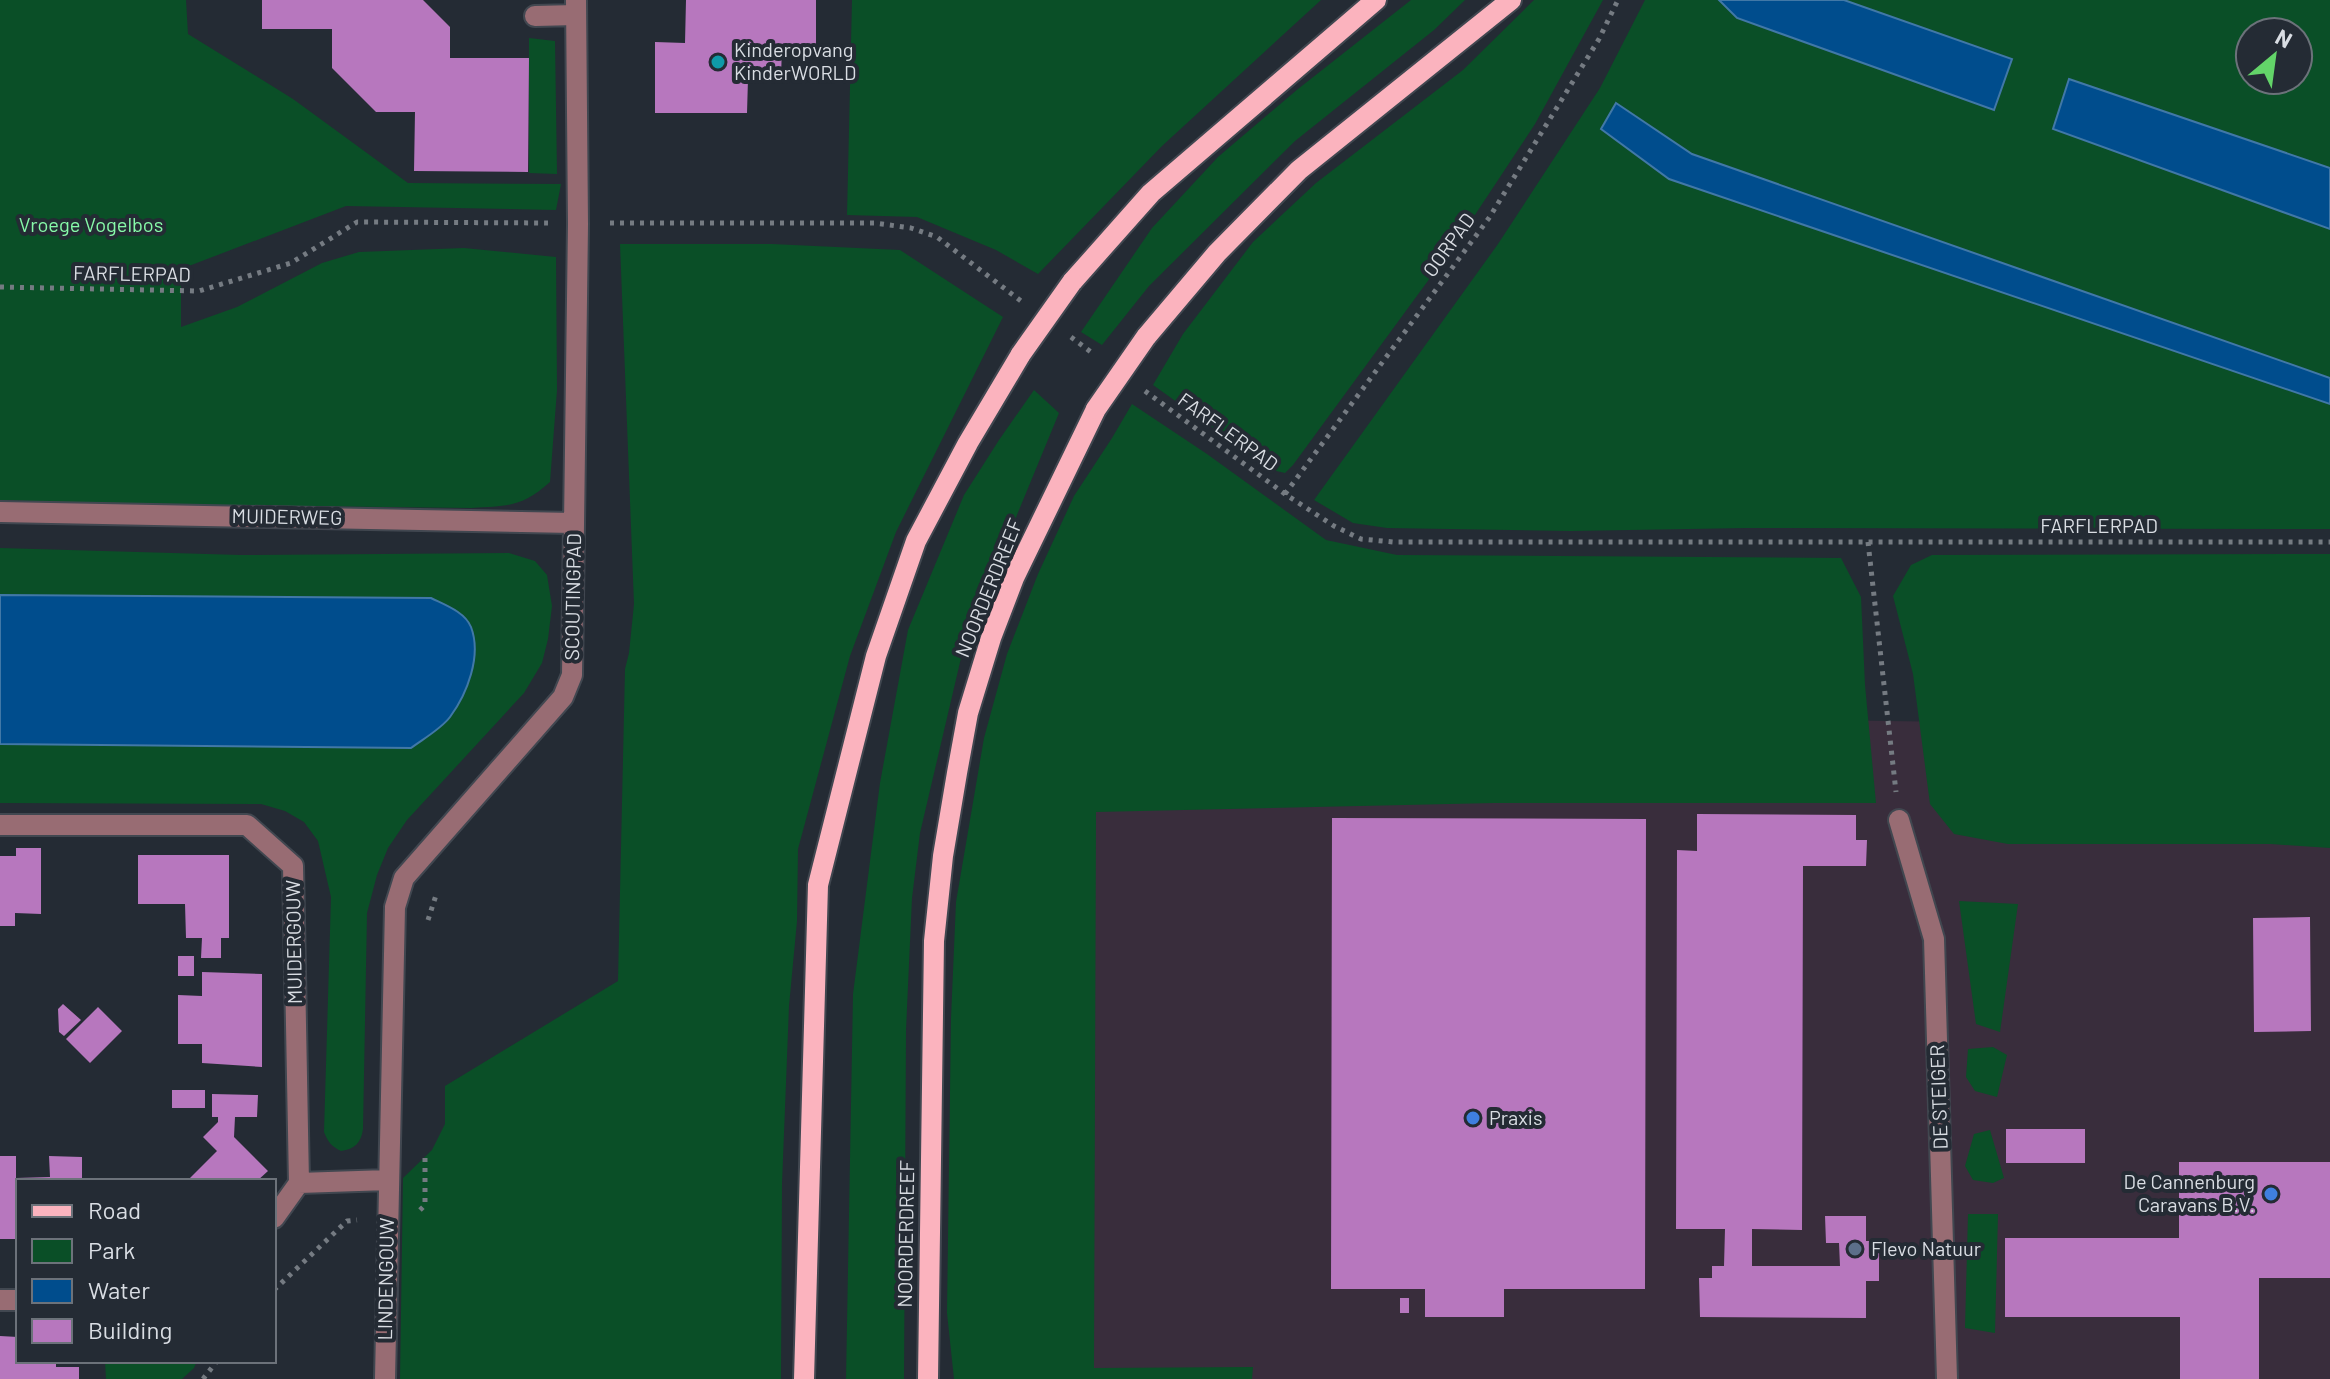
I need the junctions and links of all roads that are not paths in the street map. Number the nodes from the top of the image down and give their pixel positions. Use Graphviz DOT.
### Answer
graph roads {
  1 [pos="1376,0"];
  2 [pos="1511,0"];
  3 [pos="576,8"];
  4 [pos="535,16"];
  5 [pos="0,512"];
  6 [pos="574,523"];
  7 [pos="1899,820"];
  8 [pos="0,825"];
  9 [pos="388,1180"];
  10 [pos="299,1183"];
  11 [pos="276,1215"];
  12 [pos="385,1379"];
  13 [pos="804,1379"];
  14 [pos="928,1379"];
  15 [pos="1947,1379"];
  1 -- 13 [label="main road, bridge"];
  2 -- 14 [label="main road, NOORDERDREEF, bridge"];
  3 -- 4 [label="street"];
  3 -- 6 [label="street, SCOUTINGPAD"];
  5 -- 6 [label="street, MUIDERWEG"];
  6 -- 9 [label="street, SCOUTINGPAD"];
  7 -- 15 [label="street, DE STEIGER"];
  8 -- 10 [label="street, MUIDERGOUW"];
  9 -- 10 [label="street"];
  9 -- 12 [label="street, LINDENGOUW"];
  10 -- 11 [label="street"];
}
